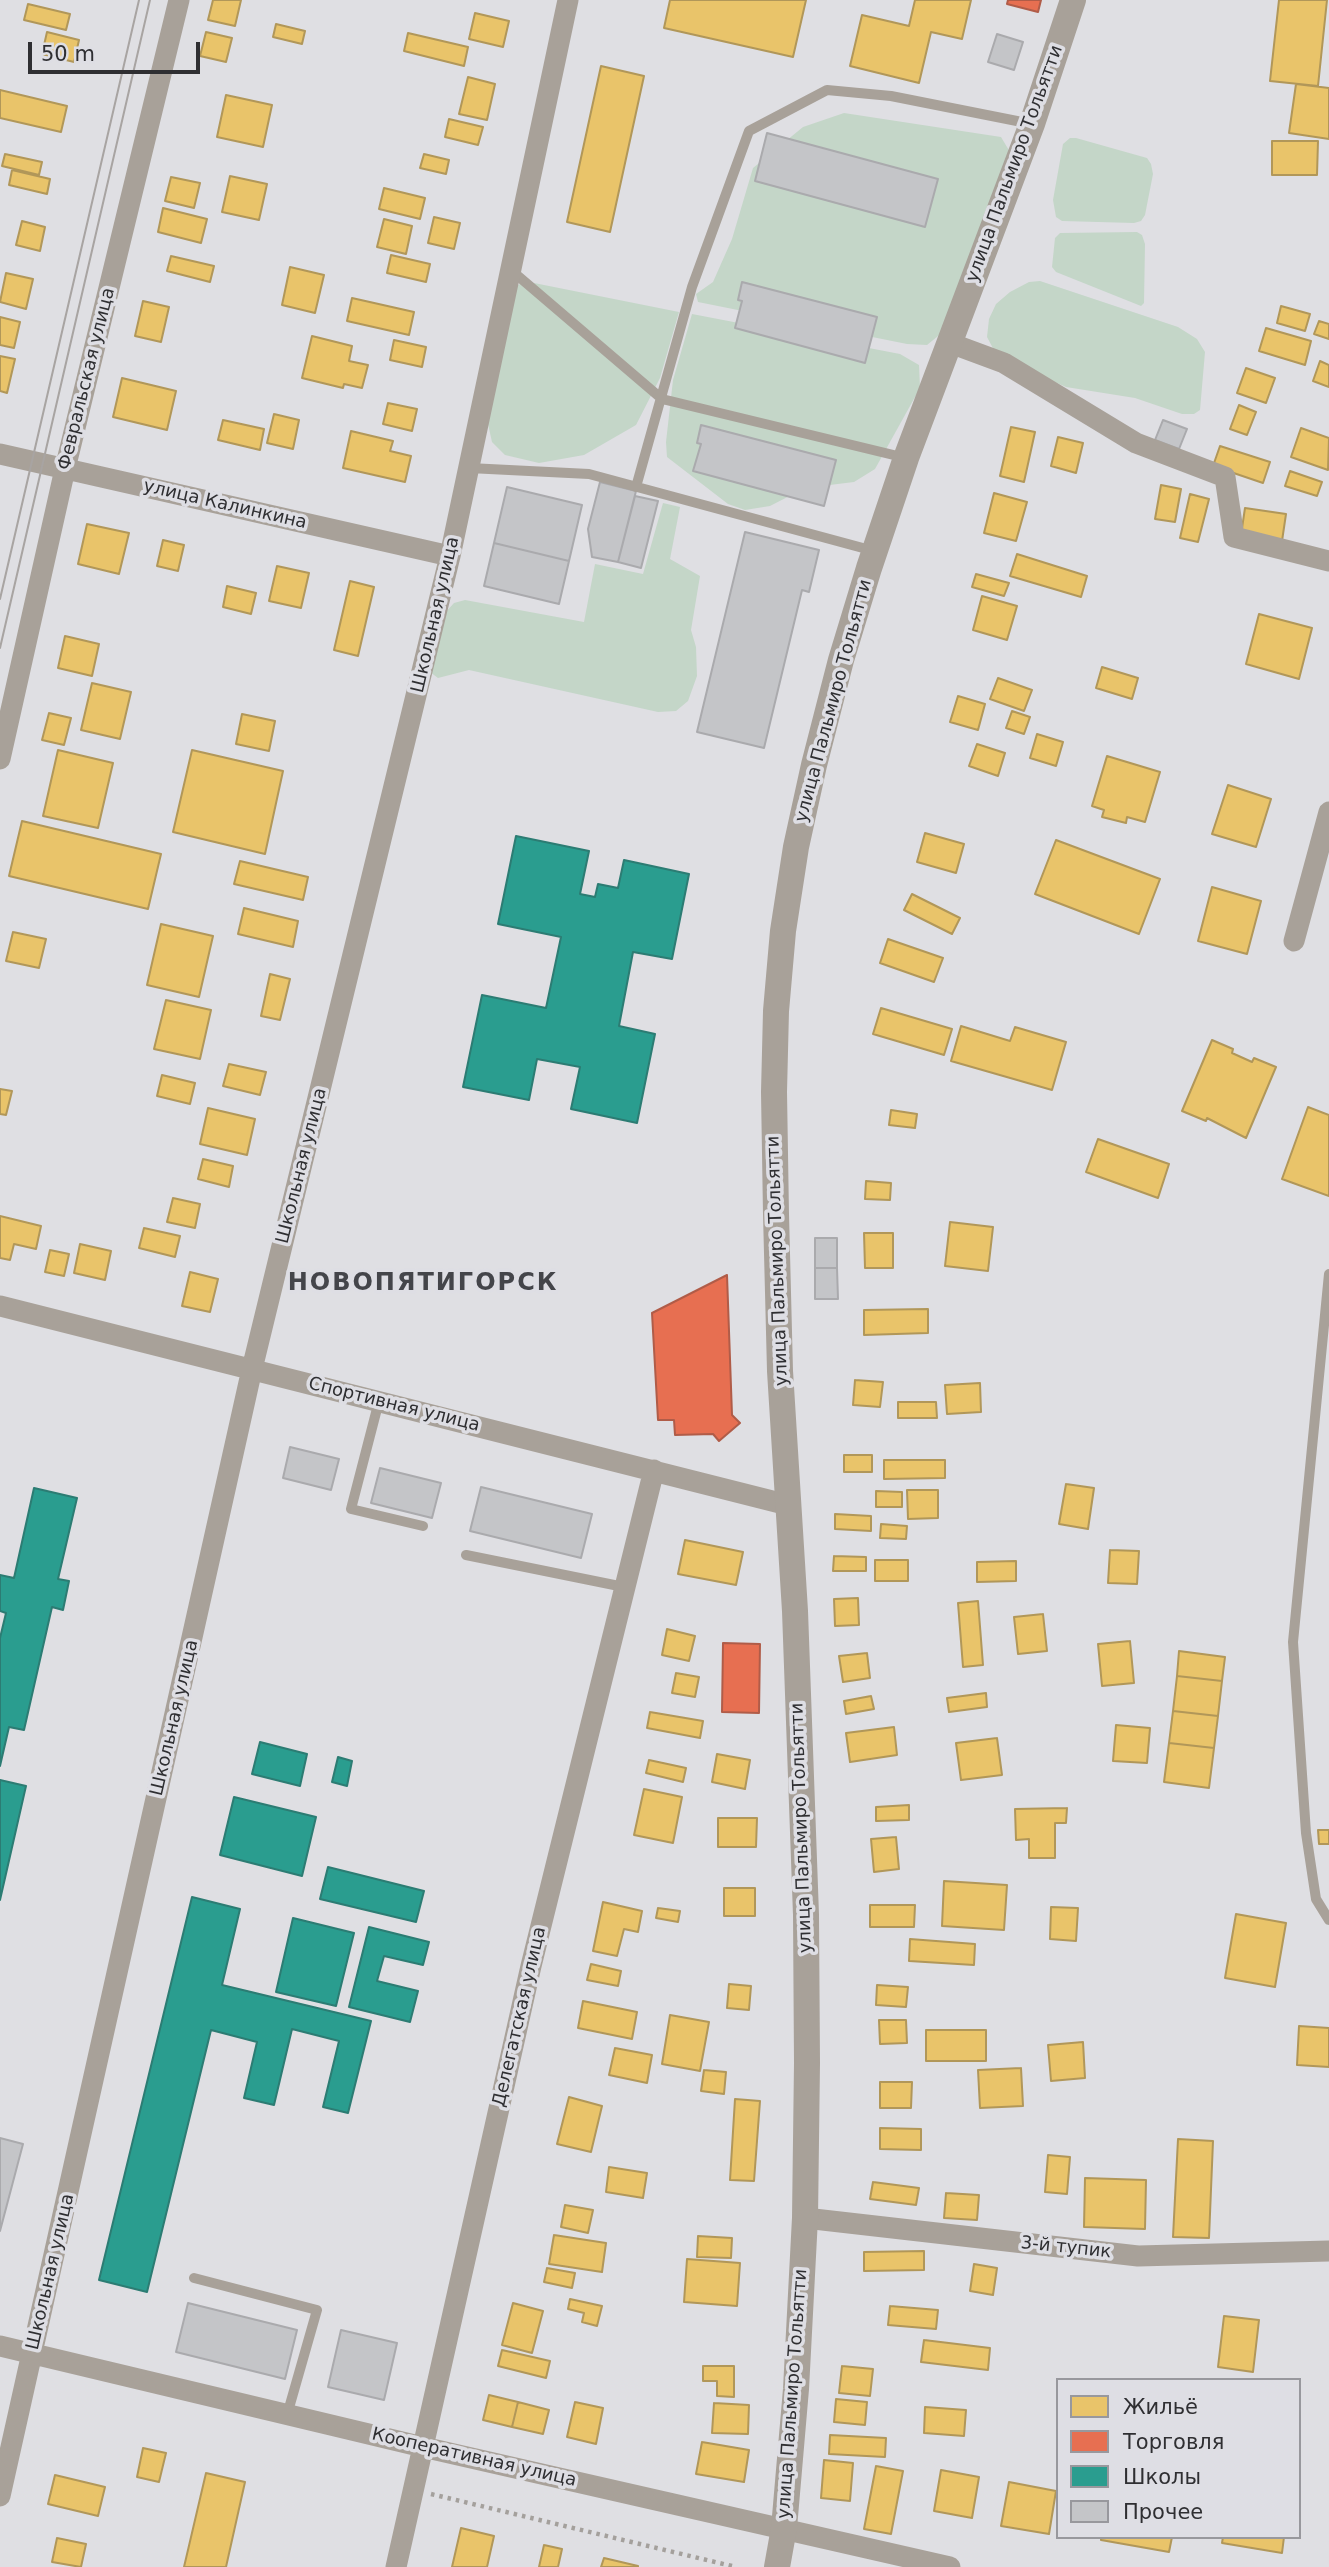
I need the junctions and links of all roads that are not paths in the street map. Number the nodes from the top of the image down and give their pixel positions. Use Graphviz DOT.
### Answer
graph roads {
  1 [pos="179,0"];
  2 [pos="568,0"];
  3 [pos="1073,0"];
  4 [pos="1032,124"];
  5 [pos="511,270"];
  6 [pos="950,343"];
  7 [pos="662,399"];
  8 [pos="0,454"];
  9 [pos="906,458"];
  10 [pos="469,468"];
  11 [pos="65,469"];
  12 [pos="636,487"];
  13 [pos="874,551"];
  14 [pos="450,556"];
  15 [pos="1329,561"];
  16 [pos="0,759"];
  17 [pos="1329,812"];
  18 [pos="1294,942"];
  19 [pos="1329,1274"];
  20 [pos="0,1306"];
  21 [pos="252,1369"];
  22 [pos="379,1401"];
  23 [pos="653,1470"];
  24 [pos="788,1505"];
  25 [pos="424,1526"];
  26 [pos="466,1555"];
  27 [pos="624,1587"];
  28 [pos="1329,1920"];
  29 [pos="805,2218"];
  30 [pos="1329,2251"];
  31 [pos="194,2278"];
  32 [pos="0,2346"];
  33 [pos="33,2354"];
  34 [pos="287,2415"];
  35 [pos="423,2447"];
  36 [pos="0,2496"];
  37 [pos="784,2528"];
  38 [pos="396,2567"];
  39 [pos="777,2567"];
  40 [pos="950,2567"];
  1 -- 11 [label="street, Февральская улица"];
  2 -- 5 [label="street, Школьная улица"];
  3 -- 4 [label="street, улица Пальмиро Тольятти"];
  4 -- 6 [label="street, улица Пальмиро Тольятти"];
  4 -- 7 [label="lane"];
  5 -- 7 [label="lane"];
  5 -- 10 [label="street, Школьная улица"];
  6 -- 9 [label="street, улица Пальмиро Тольятти"];
  6 -- 15 [label="street"];
  7 -- 9 [label="lane"];
  7 -- 12 [label="lane"];
  8 -- 11 [label="street, улица Калинкина"];
  9 -- 13 [label="street, улица Пальмиро Тольятти"];
  10 -- 12 [label="lane"];
  10 -- 14 [label="street, Школьная улица"];
  11 -- 14 [label="street, улица Калинкина"];
  11 -- 16 [label="street, Февральская улица"];
  12 -- 13 [label="lane"];
  13 -- 24 [label="street, улица Пальмиро Тольятти"];
  14 -- 21 [label="street, Школьная улица"];
  17 -- 18 [label="street"];
  19 -- 28 [label="lane"];
  20 -- 21 [label="street, Спортивная улица"];
  21 -- 22 [label="street, Спортивная улица"];
  21 -- 33 [label="street, Школьная улица"];
  22 -- 23 [label="street, Спортивная улица"];
  22 -- 25 [label="lane"];
  23 -- 24 [label="street, Спортивная улица"];
  23 -- 27 [label="street, Делегатская улица"];
  24 -- 29 [label="street, улица Пальмиро Тольятти"];
  26 -- 27 [label="lane"];
  27 -- 35 [label="street, Делегатская улица"];
  29 -- 30 [label="street, 3-й тупик"];
  29 -- 37 [label="street, улица Пальмиро Тольятти"];
  31 -- 34 [label="lane"];
  32 -- 33 [label="street, Кооперативная улица"];
  33 -- 34 [label="street, Кооперативная улица"];
  33 -- 36 [label="street, Школьная улица"];
  34 -- 35 [label="street, Кооперативная улица"];
  35 -- 37 [label="street, Кооперативная улица"];
  35 -- 38 [label="street, Делегатская улица"];
  37 -- 39 [label="street, улица Пальмиро Тольятти"];
  37 -- 40 [label="street, Кооперативная улица"];
}
